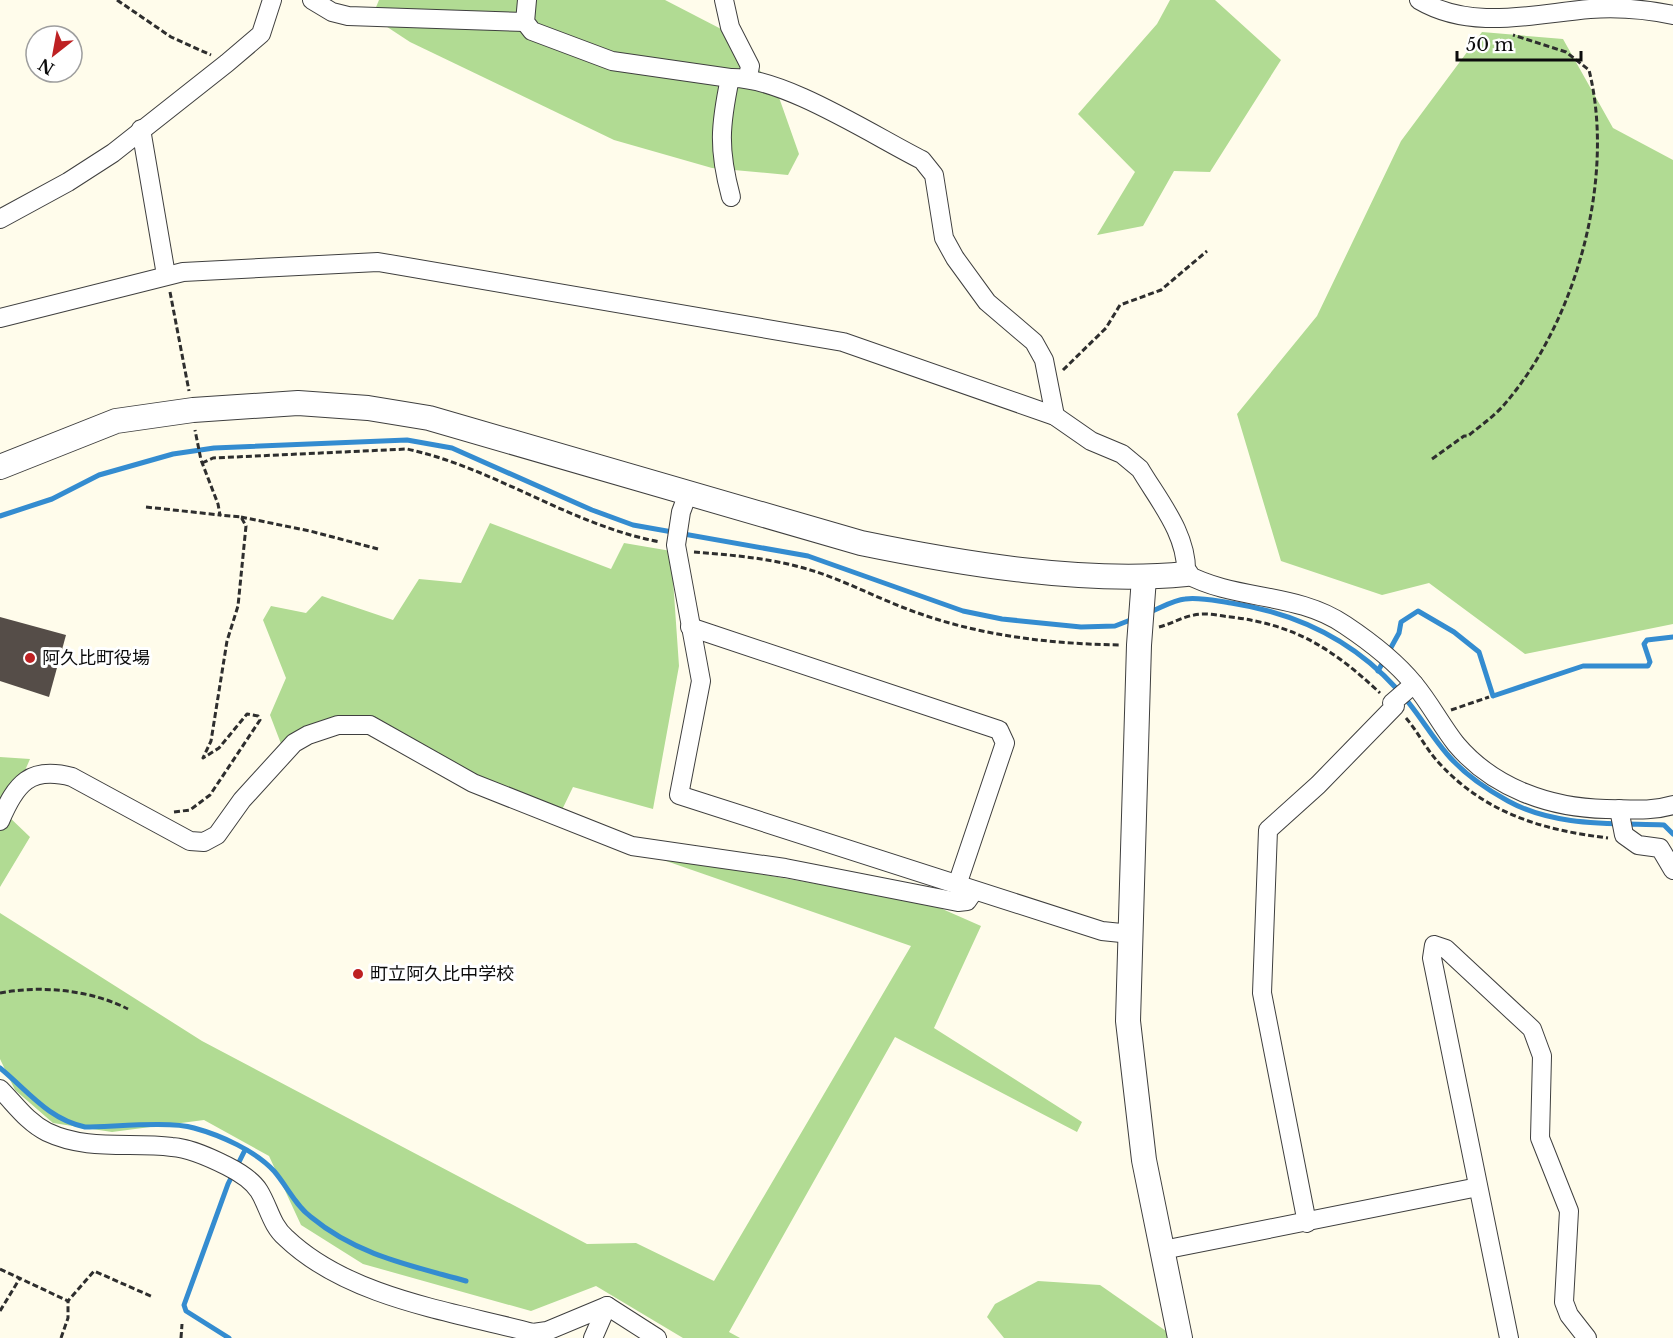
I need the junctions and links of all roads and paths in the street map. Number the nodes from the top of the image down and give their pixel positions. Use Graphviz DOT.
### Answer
graph roads {
  1 [pos="117,0"];
  2 [pos="272,0"];
  3 [pos="312,0"];
  4 [pos="527,0"];
  5 [pos="724,0"];
  6 [pos="1419,0"];
  7 [pos="1673,15"];
  8 [pos="1494,19"];
  9 [pos="525,22"];
  10 [pos="227,63"];
  11 [pos="739,78"];
  12 [pos="141,129"];
  13 [pos="731,197"];
  14 [pos="0,219"];
  15 [pos="1207,251"];
  16 [pos="166,275"];
  17 [pos="0,318"];
  18 [pos="1048,384"];
  19 [pos="1055,416"];
  20 [pos="1432,459"];
  21 [pos="202,463"];
  22 [pos="0,467"];
  23 [pos="684,502"];
  24 [pos="220,515"];
  25 [pos="241,517"];
  26 [pos="677,548"];
  27 [pos="378,549"];
  28 [pos="1186,574"];
  29 [pos="1144,578"];
  30 [pos="690,627"];
  31 [pos="1140,627"];
  32 [pos="1414,684"];
  33 [pos="1489,697"];
  34 [pos="1394,701"];
  35 [pos="1436,715"];
  36 [pos="1673,805"];
  37 [pos="165,811"];
  38 [pos="1620,819"];
  39 [pos="0,820"];
  40 [pos="1673,870"];
  41 [pos="957,885"];
  42 [pos="974,891"];
  43 [pos="1131,934"];
  44 [pos="0,993"];
  45 [pos="129,1010"];
  46 [pos="1,1094"];
  47 [pos="1478,1187"];
  48 [pos="1307,1223"];
  49 [pos="1163,1250"];
  50 [pos="0,1269"];
  51 [pos="20,1278"];
  52 [pos="153,1298"];
  53 [pos="68,1301"];
  54 [pos="607,1306"];
  55 [pos="0,1311"];
  56 [pos="182,1324"];
  57 [pos="61,1338"];
  58 [pos="181,1338"];
  59 [pos="593,1338"];
  60 [pos="657,1338"];
  61 [pos="1180,1338"];
  62 [pos="1509,1338"];
  63 [pos="1587,1338"];
  1 -- 10 [label="path"];
  2 -- 10 [label="street"];
  3 -- 9 [label="street"];
  4 -- 9 [label="street"];
  5 -- 11 [label="street"];
  6 -- 8 [label="street"];
  7 -- 8 [label="street"];
  8 -- 20 [label="path"];
  9 -- 11 [label="street"];
  10 -- 12 [label="street"];
  11 -- 13 [label="street"];
  11 -- 18 [label="street"];
  12 -- 14 [label="street"];
  12 -- 16 [label="street"];
  15 -- 18 [label="path"];
  16 -- 17 [label="street"];
  16 -- 19 [label="street"];
  18 -- 19 [label="street"];
  19 -- 28 [label="street"];
  21 -- 26 [label="path"];
  22 -- 23 [label="street"];
  23 -- 26 [label="street"];
  23 -- 29 [label="street"];
  24 -- 25 [label="path"];
  25 -- 27 [label="path"];
  25 -- 37 [label="path"];
  26 -- 30 [label="street"];
  26 -- 31 [label="path"];
  28 -- 29 [label="street"];
  28 -- 32 [label="street"];
  29 -- 31 [label="street"];
  30 -- 41 [label="street"];
  30 -- 41 [label="street"];
  31 -- 34 [label="path"];
  31 -- 43 [label="street"];
  32 -- 34 [label="street"];
  32 -- 35 [label="street"];
  33 -- 35 [label="path"];
  34 -- 48 [label="street"];
  35 -- 38 [label="street"];
  36 -- 38 [label="street"];
  38 -- 40 [label="street"];
  39 -- 42 [label="street"];
  41 -- 42 [label="street"];
  42 -- 43 [label="street"];
  43 -- 49 [label="street"];
  44 -- 45 [label="path"];
  46 -- 54 [label="street"];
  47 -- 48 [label="street"];
  47 -- 62 [label="street"];
  47 -- 63 [label="street"];
  48 -- 49 [label="street"];
  49 -- 61 [label="street"];
  50 -- 51 [label="path"];
  51 -- 53 [label="path"];
  51 -- 55 [label="path"];
  52 -- 53 [label="path"];
  53 -- 57 [label="path"];
  54 -- 59 [label="street"];
  54 -- 60 [label="street"];
  56 -- 58 [label="path"];
}
